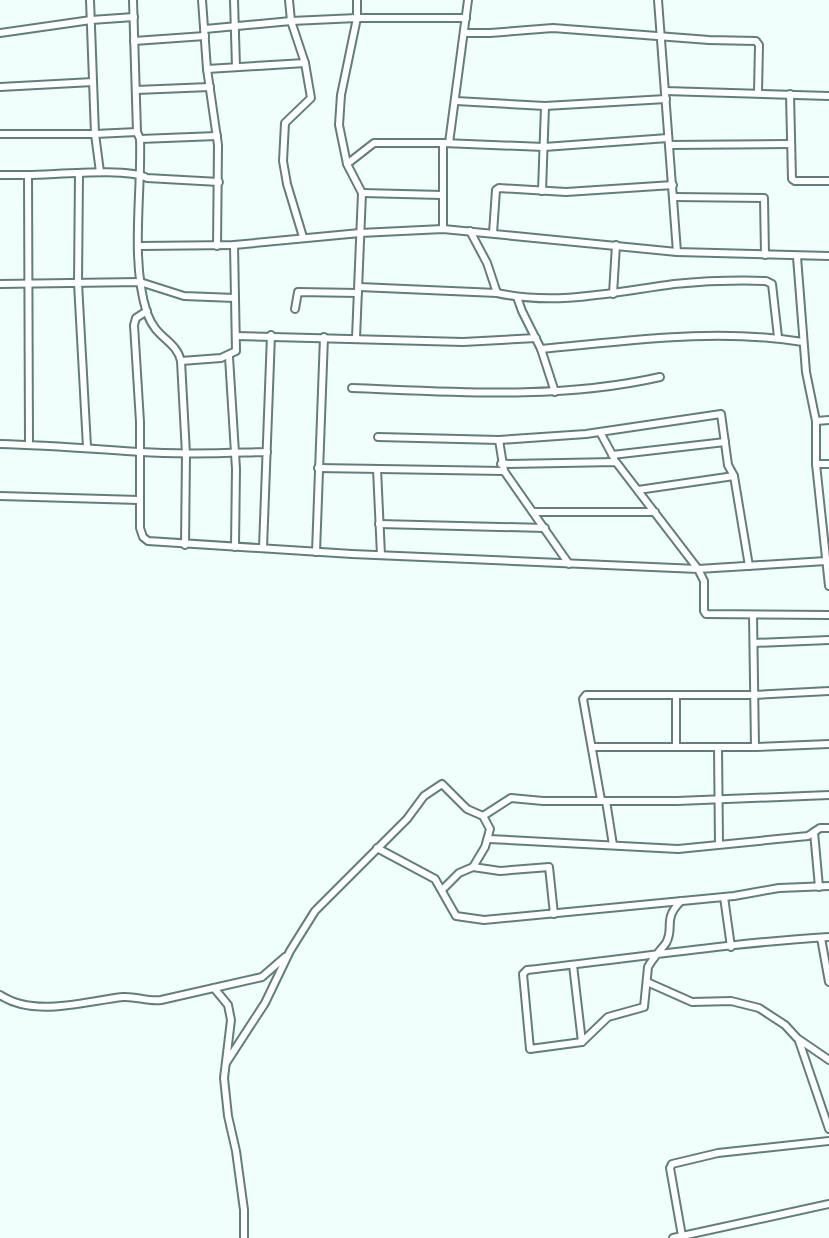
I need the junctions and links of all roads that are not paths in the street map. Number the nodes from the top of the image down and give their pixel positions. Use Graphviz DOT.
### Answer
graph roads {
  1 [pos="90,0"];
  2 [pos="133,0"];
  3 [pos="202,0"];
  4 [pos="234,0"];
  5 [pos="289,0"];
  6 [pos="357,0"];
  7 [pos="468,0"];
  8 [pos="658,0"];
  9 [pos="134,17"];
  10 [pos="357,18"];
  11 [pos="466,18"];
  12 [pos="92,20"];
  13 [pos="291,21"];
  14 [pos="235,28"];
  15 [pos="0,33"];
  16 [pos="205,33"];
  17 [pos="464,33"];
  18 [pos="662,37"];
  19 [pos="134,41"];
  20 [pos="305,63"];
  21 [pos="236,67"];
  22 [pos="207,69"];
  23 [pos="93,82"];
  24 [pos="210,87"];
  25 [pos="0,88"];
  26 [pos="136,90"];
  27 [pos="758,92"];
  28 [pos="790,94"];
  29 [pos="665,95"];
  30 [pos="829,96"];
  31 [pos="456,101"];
  32 [pos="545,106"];
  33 [pos="0,134"];
  34 [pos="95,134"];
  35 [pos="139,135"];
  36 [pos="217,136"];
  37 [pos="669,142"];
  38 [pos="446,143"];
  39 [pos="792,144"];
  40 [pos="544,147"];
  41 [pos="347,164"];
  42 [pos="100,172"];
  43 [pos="0,175"];
  44 [pos="28,175"];
  45 [pos="79,175"];
  46 [pos="141,175"];
  47 [pos="829,181"];
  48 [pos="219,182"];
  49 [pos="673,185"];
  50 [pos="542,191"];
  51 [pos="362,193"];
  52 [pos="442,195"];
  53 [pos="674,197"];
  54 [pos="443,229"];
  55 [pos="470,231"];
  56 [pos="360,233"];
  57 [pos="493,233"];
  58 [pos="303,237"];
  59 [pos="234,245"];
  60 [pos="616,245"];
  61 [pos="140,246"];
  62 [pos="216,246"];
  63 [pos="677,252"];
  64 [pos="765,255"];
  65 [pos="829,256"];
  66 [pos="797,257"];
  67 [pos="140,282"];
  68 [pos="78,283"];
  69 [pos="0,284"];
  70 [pos="27,285"];
  71 [pos="358,290"];
  72 [pos="497,293"];
  73 [pos="613,294"];
  74 [pos="235,298"];
  75 [pos="517,298"];
  76 [pos="295,309"];
  77 [pos="147,311"];
  78 [pos="271,335"];
  79 [pos="236,336"];
  80 [pos="324,337"];
  81 [pos="778,337"];
  82 [pos="356,338"];
  83 [pos="536,338"];
  84 [pos="803,342"];
  85 [pos="541,349"];
  86 [pos="229,356"];
  87 [pos="181,361"];
  88 [pos="660,377"];
  89 [pos="352,388"];
  90 [pos="555,392"];
  91 [pos="829,419"];
  92 [pos="816,421"];
  93 [pos="600,432"];
  94 [pos="377,437"];
  95 [pos="499,440"];
  96 [pos="725,442"];
  97 [pos="0,444"];
  98 [pos="29,444"];
  99 [pos="87,447"];
  100 [pos="139,452"];
  101 [pos="267,452"];
  102 [pos="235,453"];
  103 [pos="186,454"];
  104 [pos="614,458"];
  105 [pos="816,464"];
  106 [pos="829,464"];
  107 [pos="503,467"];
  108 [pos="318,468"];
  109 [pos="377,469"];
  110 [pos="734,476"];
  111 [pos="638,490"];
  112 [pos="0,496"];
  113 [pos="139,500"];
  114 [pos="533,512"];
  115 [pos="655,512"];
  116 [pos="379,524"];
  117 [pos="545,528"];
  118 [pos="185,545"];
  119 [pos="235,547"];
  120 [pos="263,548"];
  121 [pos="316,552"];
  122 [pos="381,555"];
  123 [pos="569,564"];
  124 [pos="827,564"];
  125 [pos="749,566"];
  126 [pos="698,569"];
  127 [pos="829,586"];
  128 [pos="753,615"];
  129 [pos="829,615"];
  130 [pos="829,640"];
  131 [pos="754,643"];
  132 [pos="829,691"];
  133 [pos="676,695"];
  134 [pos="754,695"];
  135 [pos="829,744"];
  136 [pos="593,747"];
  137 [pos="676,747"];
  138 [pos="718,747"];
  139 [pos="755,747"];
  140 [pos="829,795"];
  141 [pos="603,801"];
  142 [pos="718,801"];
  143 [pos="483,816"];
  144 [pos="829,828"];
  145 [pos="814,832"];
  146 [pos="489,839"];
  147 [pos="719,844"];
  148 [pos="613,845"];
  149 [pos="377,848"];
  150 [pos="473,867"];
  151 [pos="829,886"];
  152 [pos="820,887"];
  153 [pos="442,890"];
  154 [pos="724,897"];
  155 [pos="681,901"];
  156 [pos="554,914"];
  157 [pos="825,938"];
  158 [pos="731,947"];
  159 [pos="290,951"];
  160 [pos="656,955"];
  161 [pos="573,965"];
  162 [pos="647,982"];
  163 [pos="829,982"];
  164 [pos="214,988"];
  165 [pos="0,995"];
  166 [pos="797,1038"];
  167 [pos="582,1042"];
  168 [pos="829,1060"];
  169 [pos="226,1063"];
  170 [pos="829,1129"];
  171 [pos="829,1141"];
  172 [pos="829,1204"];
  173 [pos="709,1234"];
  174 [pos="682,1236"];
  175 [pos="244,1238"];
  176 [pos="673,1238"];
  1 -- 12 [label="street"];
  2 -- 9 [label="street"];
  3 -- 16 [label="street"];
  4 -- 14 [label="street"];
  5 -- 13 [label="street"];
  6 -- 10 [label="street"];
  7 -- 11 [label="street"];
  8 -- 18 [label="street"];
  9 -- 12 [label="street"];
  9 -- 19 [label="street"];
  10 -- 11 [label="street"];
  10 -- 13 [label="street"];
  10 -- 41 [label="street"];
  11 -- 17 [label="street"];
  12 -- 15 [label="street"];
  12 -- 23 [label="street"];
  13 -- 14 [label="street"];
  13 -- 20 [label="street"];
  14 -- 16 [label="street"];
  14 -- 21 [label="street"];
  16 -- 19 [label="street"];
  16 -- 22 [label="street"];
  17 -- 18 [label="street"];
  17 -- 31 [label="street"];
  18 -- 27 [label="street"];
  18 -- 29 [label="street"];
  19 -- 26 [label="street"];
  20 -- 21 [label="street"];
  20 -- 58 [label="street"];
  21 -- 22 [label="street"];
  22 -- 24 [label="street"];
  23 -- 25 [label="street"];
  23 -- 34 [label="street"];
  24 -- 26 [label="street"];
  24 -- 36 [label="street"];
  26 -- 35 [label="street"];
  27 -- 28 [label="street"];
  27 -- 29 [label="street"];
  28 -- 30 [label="street"];
  28 -- 39 [label="street"];
  29 -- 32 [label="street"];
  29 -- 37 [label="street"];
  31 -- 32 [label="street"];
  31 -- 38 [label="street"];
  32 -- 40 [label="street"];
  33 -- 34 [label="street"];
  34 -- 35 [label="street"];
  34 -- 42 [label="street"];
  35 -- 36 [label="street"];
  35 -- 46 [label="street"];
  36 -- 48 [label="street"];
  37 -- 39 [label="street"];
  37 -- 40 [label="street"];
  37 -- 49 [label="street"];
  38 -- 40 [label="street"];
  38 -- 41 [label="street"];
  38 -- 52 [label="street"];
  39 -- 47 [label="street"];
  40 -- 50 [label="street"];
  41 -- 51 [label="street"];
  42 -- 45 [label="street"];
  42 -- 46 [label="street"];
  43 -- 44 [label="street"];
  44 -- 45 [label="street"];
  44 -- 70 [label="street"];
  45 -- 68 [label="street"];
  46 -- 48 [label="street"];
  46 -- 61 [label="street"];
  48 -- 62 [label="street"];
  49 -- 50 [label="street"];
  49 -- 53 [label="street"];
  50 -- 57 [label="street"];
  51 -- 52 [label="street"];
  51 -- 56 [label="street"];
  52 -- 54 [label="street"];
  53 -- 63 [label="street"];
  53 -- 64 [label="street"];
  54 -- 55 [label="street"];
  54 -- 56 [label="street"];
  55 -- 57 [label="street"];
  55 -- 72 [label="street"];
  56 -- 58 [label="street"];
  56 -- 71 [label="street"];
  57 -- 60 [label="street"];
  58 -- 59 [label="street"];
  59 -- 62 [label="street"];
  59 -- 74 [label="street"];
  60 -- 63 [label="street"];
  60 -- 73 [label="street"];
  61 -- 62 [label="street"];
  61 -- 67 [label="street"];
  63 -- 64 [label="street"];
  64 -- 66 [label="street"];
  65 -- 66 [label="street"];
  66 -- 84 [label="street"];
  67 -- 68 [label="street"];
  67 -- 74 [label="street"];
  67 -- 77 [label="street"];
  68 -- 70 [label="street"];
  68 -- 99 [label="street"];
  69 -- 70 [label="street"];
  70 -- 98 [label="street"];
  71 -- 72 [label="street"];
  71 -- 76 [label="street"];
  71 -- 82 [label="street"];
  72 -- 75 [label="street"];
  73 -- 75 [label="street"];
  73 -- 81 [label="street"];
  74 -- 79 [label="street"];
  75 -- 83 [label="street"];
  77 -- 87 [label="street"];
  77 -- 100 [label="street"];
  78 -- 79 [label="street"];
  78 -- 80 [label="street"];
  78 -- 101 [label="street"];
  79 -- 86 [label="street"];
  80 -- 82 [label="street"];
  80 -- 108 [label="street"];
  81 -- 84 [label="street"];
  81 -- 85 [label="street"];
  82 -- 83 [label="street"];
  83 -- 85 [label="street"];
  84 -- 92 [label="street"];
  85 -- 90 [label="street"];
  86 -- 87 [label="street"];
  86 -- 102 [label="street"];
  87 -- 103 [label="street"];
  88 -- 90 [label="street"];
  89 -- 90 [label="street"];
  91 -- 92 [label="street"];
  92 -- 105 [label="street"];
  93 -- 95 [label="street"];
  93 -- 96 [label="street"];
  93 -- 104 [label="street"];
  94 -- 95 [label="street"];
  95 -- 107 [label="street"];
  96 -- 104 [label="street"];
  96 -- 110 [label="street"];
  97 -- 98 [label="street"];
  98 -- 99 [label="street"];
  99 -- 100 [label="street"];
  100 -- 103 [label="street"];
  100 -- 113 [label="street"];
  101 -- 102 [label="street"];
  101 -- 120 [label="street"];
  102 -- 103 [label="street"];
  102 -- 119 [label="street"];
  103 -- 118 [label="street"];
  104 -- 107 [label="street"];
  104 -- 111 [label="street"];
  105 -- 106 [label="street"];
  105 -- 124 [label="street"];
  107 -- 109 [label="street"];
  107 -- 114 [label="street"];
  108 -- 109 [label="street"];
  108 -- 121 [label="street"];
  109 -- 116 [label="street"];
  110 -- 111 [label="street"];
  110 -- 125 [label="street"];
  111 -- 115 [label="street"];
  112 -- 113 [label="street"];
  113 -- 118 [label="street"];
  114 -- 115 [label="street"];
  114 -- 117 [label="street"];
  115 -- 126 [label="street"];
  116 -- 117 [label="street"];
  116 -- 122 [label="street"];
  117 -- 123 [label="street"];
  118 -- 119 [label="street"];
  119 -- 120 [label="street"];
  120 -- 121 [label="street"];
  121 -- 122 [label="street"];
  122 -- 123 [label="street"];
  123 -- 126 [label="street"];
  124 -- 125 [label="street"];
  124 -- 127 [label="street"];
  125 -- 126 [label="street"];
  126 -- 128 [label="street"];
  128 -- 129 [label="street"];
  128 -- 131 [label="street"];
  130 -- 131 [label="street"];
  131 -- 134 [label="street"];
  132 -- 134 [label="street"];
  133 -- 134 [label="street"];
  133 -- 136 [label="street"];
  133 -- 137 [label="street"];
  134 -- 139 [label="street"];
  135 -- 139 [label="street"];
  136 -- 137 [label="street"];
  136 -- 141 [label="street"];
  137 -- 138 [label="street"];
  138 -- 139 [label="street"];
  138 -- 142 [label="street"];
  140 -- 142 [label="street"];
  141 -- 142 [label="street"];
  141 -- 143 [label="street"];
  141 -- 148 [label="street"];
  142 -- 147 [label="street"];
  143 -- 146 [label="street"];
  143 -- 149 [label="street"];
  144 -- 145 [label="street"];
  145 -- 147 [label="street"];
  145 -- 152 [label="street"];
  146 -- 148 [label="street"];
  146 -- 150 [label="street"];
  147 -- 148 [label="street"];
  149 -- 153 [label="street"];
  149 -- 159 [label="street"];
  150 -- 153 [label="street"];
  150 -- 156 [label="street"];
  151 -- 152 [label="street"];
  152 -- 154 [label="street"];
  153 -- 156 [label="street"];
  154 -- 155 [label="street"];
  154 -- 158 [label="street"];
  155 -- 156 [label="street"];
  155 -- 160 [label="street"];
  157 -- 158 [label="street"];
  157 -- 163 [label="street"];
  158 -- 160 [label="street"];
  159 -- 164 [label="street"];
  159 -- 169 [label="street"];
  160 -- 161 [label="street"];
  160 -- 162 [label="street"];
  161 -- 167 [label="street"];
  161 -- 167 [label="street"];
  162 -- 166 [label="street"];
  162 -- 167 [label="street"];
  164 -- 165 [label="street"];
  164 -- 169 [label="street"];
  166 -- 168 [label="street"];
  166 -- 170 [label="street"];
  169 -- 175 [label="street"];
  171 -- 174 [label="street"];
  172 -- 173 [label="street"];
  173 -- 174 [label="street"];
  174 -- 176 [label="street"];
}
